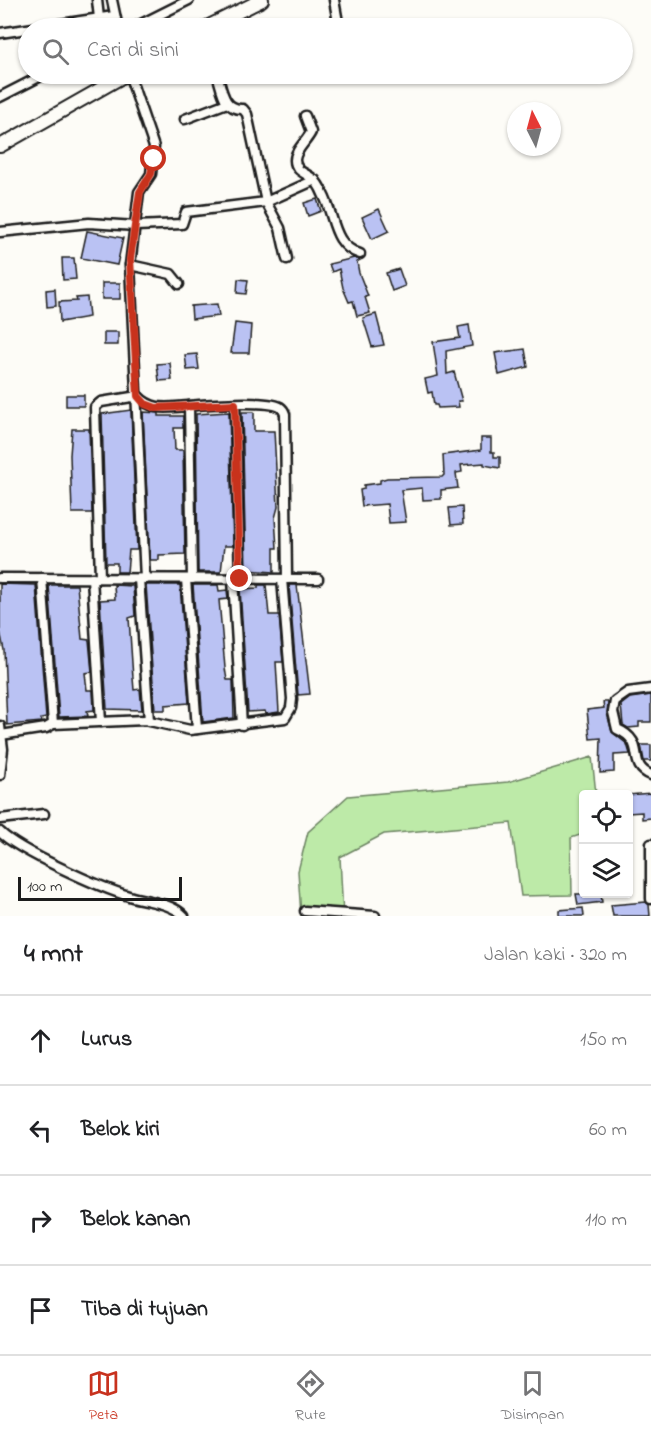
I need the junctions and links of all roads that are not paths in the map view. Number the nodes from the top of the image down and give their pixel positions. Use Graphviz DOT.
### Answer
graph roads {
  1 [pos="97,0"];
  2 [pos="112,0"];
  3 [pos="189,0"];
  4 [pos="262,0"];
  5 [pos="334,0"];
  6 [pos="114,16"];
  7 [pos="99,18"];
  8 [pos="153,18"];
  9 [pos="225,18"];
  10 [pos="337,18"];
  11 [pos="18,30"];
  12 [pos="0,33"];
  13 [pos="25,84"];
  14 [pos="110,84"];
  15 [pos="132,84"];
  16 [pos="220,84"];
  17 [pos="0,97"];
  18 [pos="226,103"];
  19 [pos="305,116"];
  20 [pos="185,119"];
  21 [pos="0,146"];
  22 [pos="315,180"];
  23 [pos="266,202"];
  24 [pos="136,226"];
  25 [pos="0,232"];
  26 [pos="360,254"];
  27 [pos="287,259"];
  28 [pos="130,265"];
  29 [pos="179,284"];
  30 [pos="138,396"];
  31 [pos="235,404"];
  32 [pos="189,406"];
  33 [pos="0,578"];
  34 [pos="42,578"];
  35 [pos="96,578"];
  36 [pos="142,579"];
  37 [pos="189,579"];
  38 [pos="236,579"];
  39 [pos="285,579"];
  40 [pos="318,579"];
  41 [pos="651,689"];
  42 [pos="148,721"];
  43 [pos="101,722"];
  44 [pos="53,724"];
  45 [pos="242,725"];
  46 [pos="0,726"];
  47 [pos="197,729"];
  48 [pos="1,735"];
  49 [pos="1,765"];
  50 [pos="0,775"];
  51 [pos="651,775"];
  52 [pos="44,814"];
  53 [pos="0,819"];
  54 [pos="0,832"];
  55 [pos="651,850"];
  56 [pos="651,899"];
  57 [pos="305,911"];
  58 [pos="184,916"];
  59 [pos="375,916"];
  1 -- 7 [label="street"];
  2 -- 6 [label="street"];
  3 -- 8 [label="street"];
  4 -- 9 [label="street"];
  5 -- 10 [label="street"];
  6 -- 7 [label="street"];
  11 -- 12 [label="street"];
  13 -- 17 [label="street"];
  14 -- 21 [label="street"];
  15 -- 24 [label="street"];
  16 -- 18 [label="street"];
  18 -- 20 [label="street"];
  18 -- 23 [label="street"];
  19 -- 22 [label="street"];
  22 -- 23 [label="street"];
  22 -- 26 [label="street"];
  23 -- 24 [label="street"];
  23 -- 27 [label="street"];
  24 -- 25 [label="street"];
  24 -- 28 [label="street"];
  28 -- 29 [label="street"];
  28 -- 30 [label="street"];
  30 -- 32 [label="street"];
  30 -- 35 [label="street"];
  30 -- 36 [label="street"];
  31 -- 32 [label="street"];
  31 -- 38 [label="street"];
  31 -- 39 [label="street"];
  32 -- 37 [label="street"];
  33 -- 34 [label="street"];
  34 -- 35 [label="street"];
  34 -- 44 [label="street"];
  35 -- 36 [label="street"];
  35 -- 43 [label="street"];
  36 -- 37 [label="street"];
  36 -- 42 [label="street"];
  37 -- 38 [label="street"];
  37 -- 47 [label="street"];
  38 -- 39 [label="street"];
  38 -- 45 [label="street"];
  39 -- 40 [label="street"];
  39 -- 45 [label="street"];
  41 -- 51 [label="street"];
  42 -- 43 [label="street"];
  42 -- 47 [label="street"];
  43 -- 44 [label="street"];
  44 -- 48 [label="street"];
  45 -- 47 [label="street"];
  46 -- 48 [label="street"];
  48 -- 49 [label="street"];
  49 -- 50 [label="street"];
  52 -- 53 [label="street"];
  54 -- 58 [label="street"];
  55 -- 56 [label="street"];
  57 -- 59 [label="street"];
}
